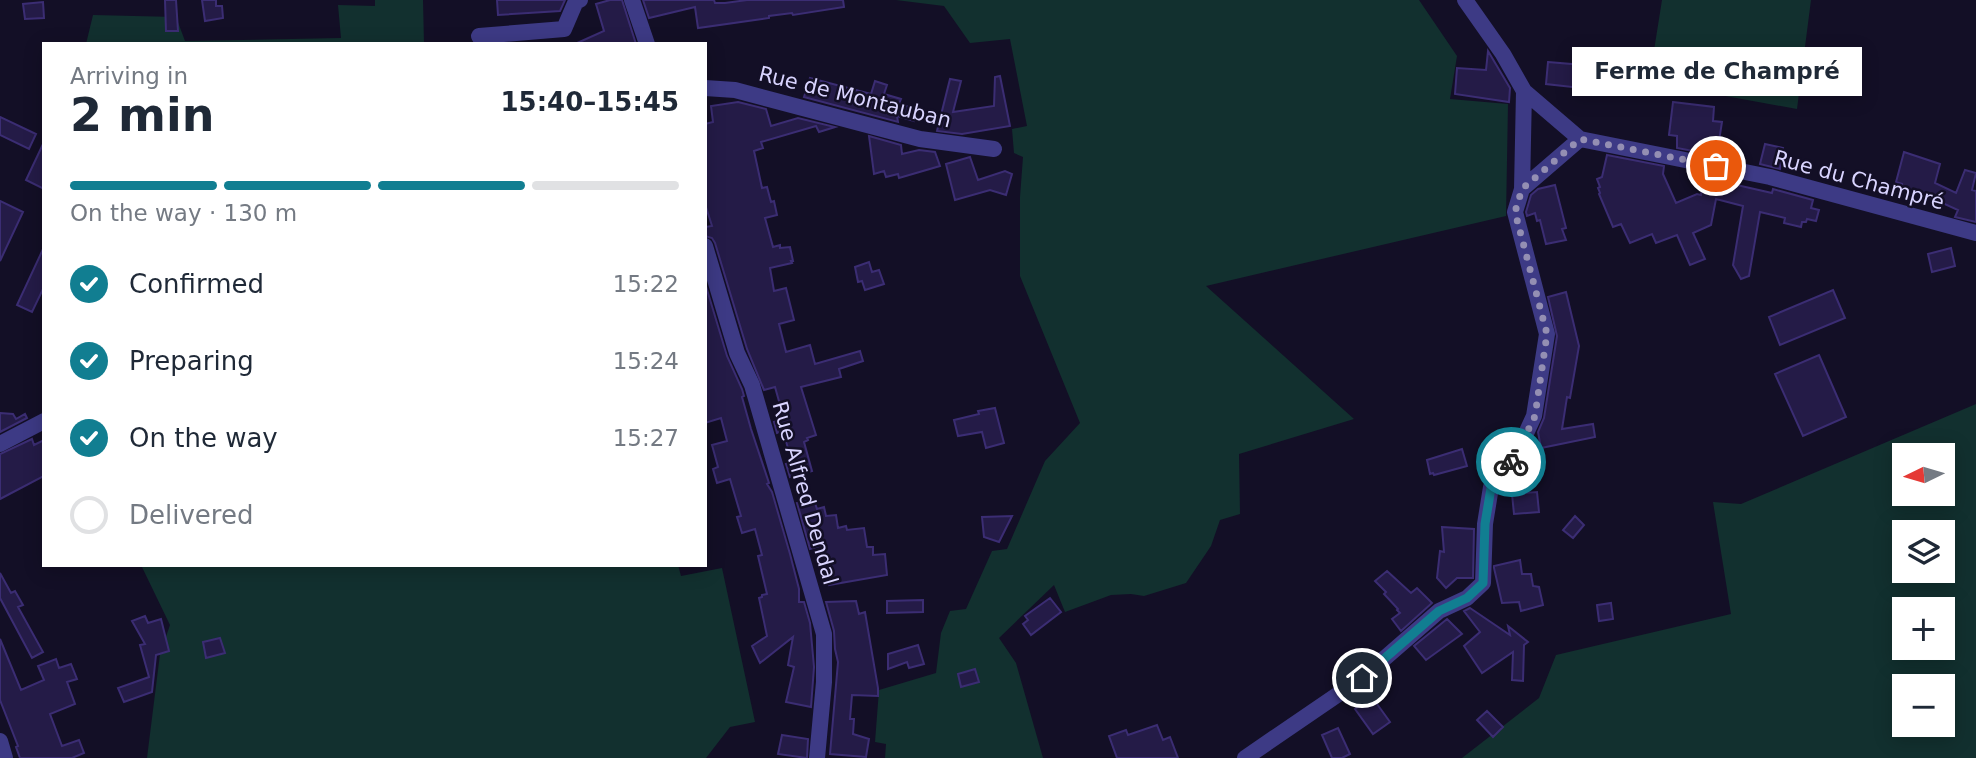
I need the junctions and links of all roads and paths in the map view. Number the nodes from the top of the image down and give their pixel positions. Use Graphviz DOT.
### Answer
graph roads {
  1 [pos="580,0"];
  2 [pos="632,0"];
  3 [pos="1465,0"];
  4 [pos="483,42"];
  5 [pos="646,42"];
  6 [pos="707,88"];
  7 [pos="1524,91"];
  8 [pos="1580,139"];
  9 [pos="994,149"];
  10 [pos="1522,189"];
  11 [pos="1976,233"];
  12 [pos="707,253"];
  13 [pos="42,422"];
  14 [pos="0,444"];
  15 [pos="0,741"];
  16 [pos="5,758"];
  17 [pos="817,758"];
  18 [pos="1245,758"];
  1 -- 4 [label="street"];
  2 -- 5 [label="street"];
  3 -- 7 [label="street, Rue du Champré"];
  6 -- 9 [label="street, Rue de Montauban"];
  7 -- 8 [label="street, Rue du Champré"];
  7 -- 10 [label="street"];
  8 -- 10 [label="street"];
  8 -- 11 [label="street, Rue du Champré"];
  10 -- 18 [label="street"];
  12 -- 17 [label="street, Rue Alfred Dendal"];
  13 -- 14 [label="street"];
  15 -- 16 [label="street"];
}
